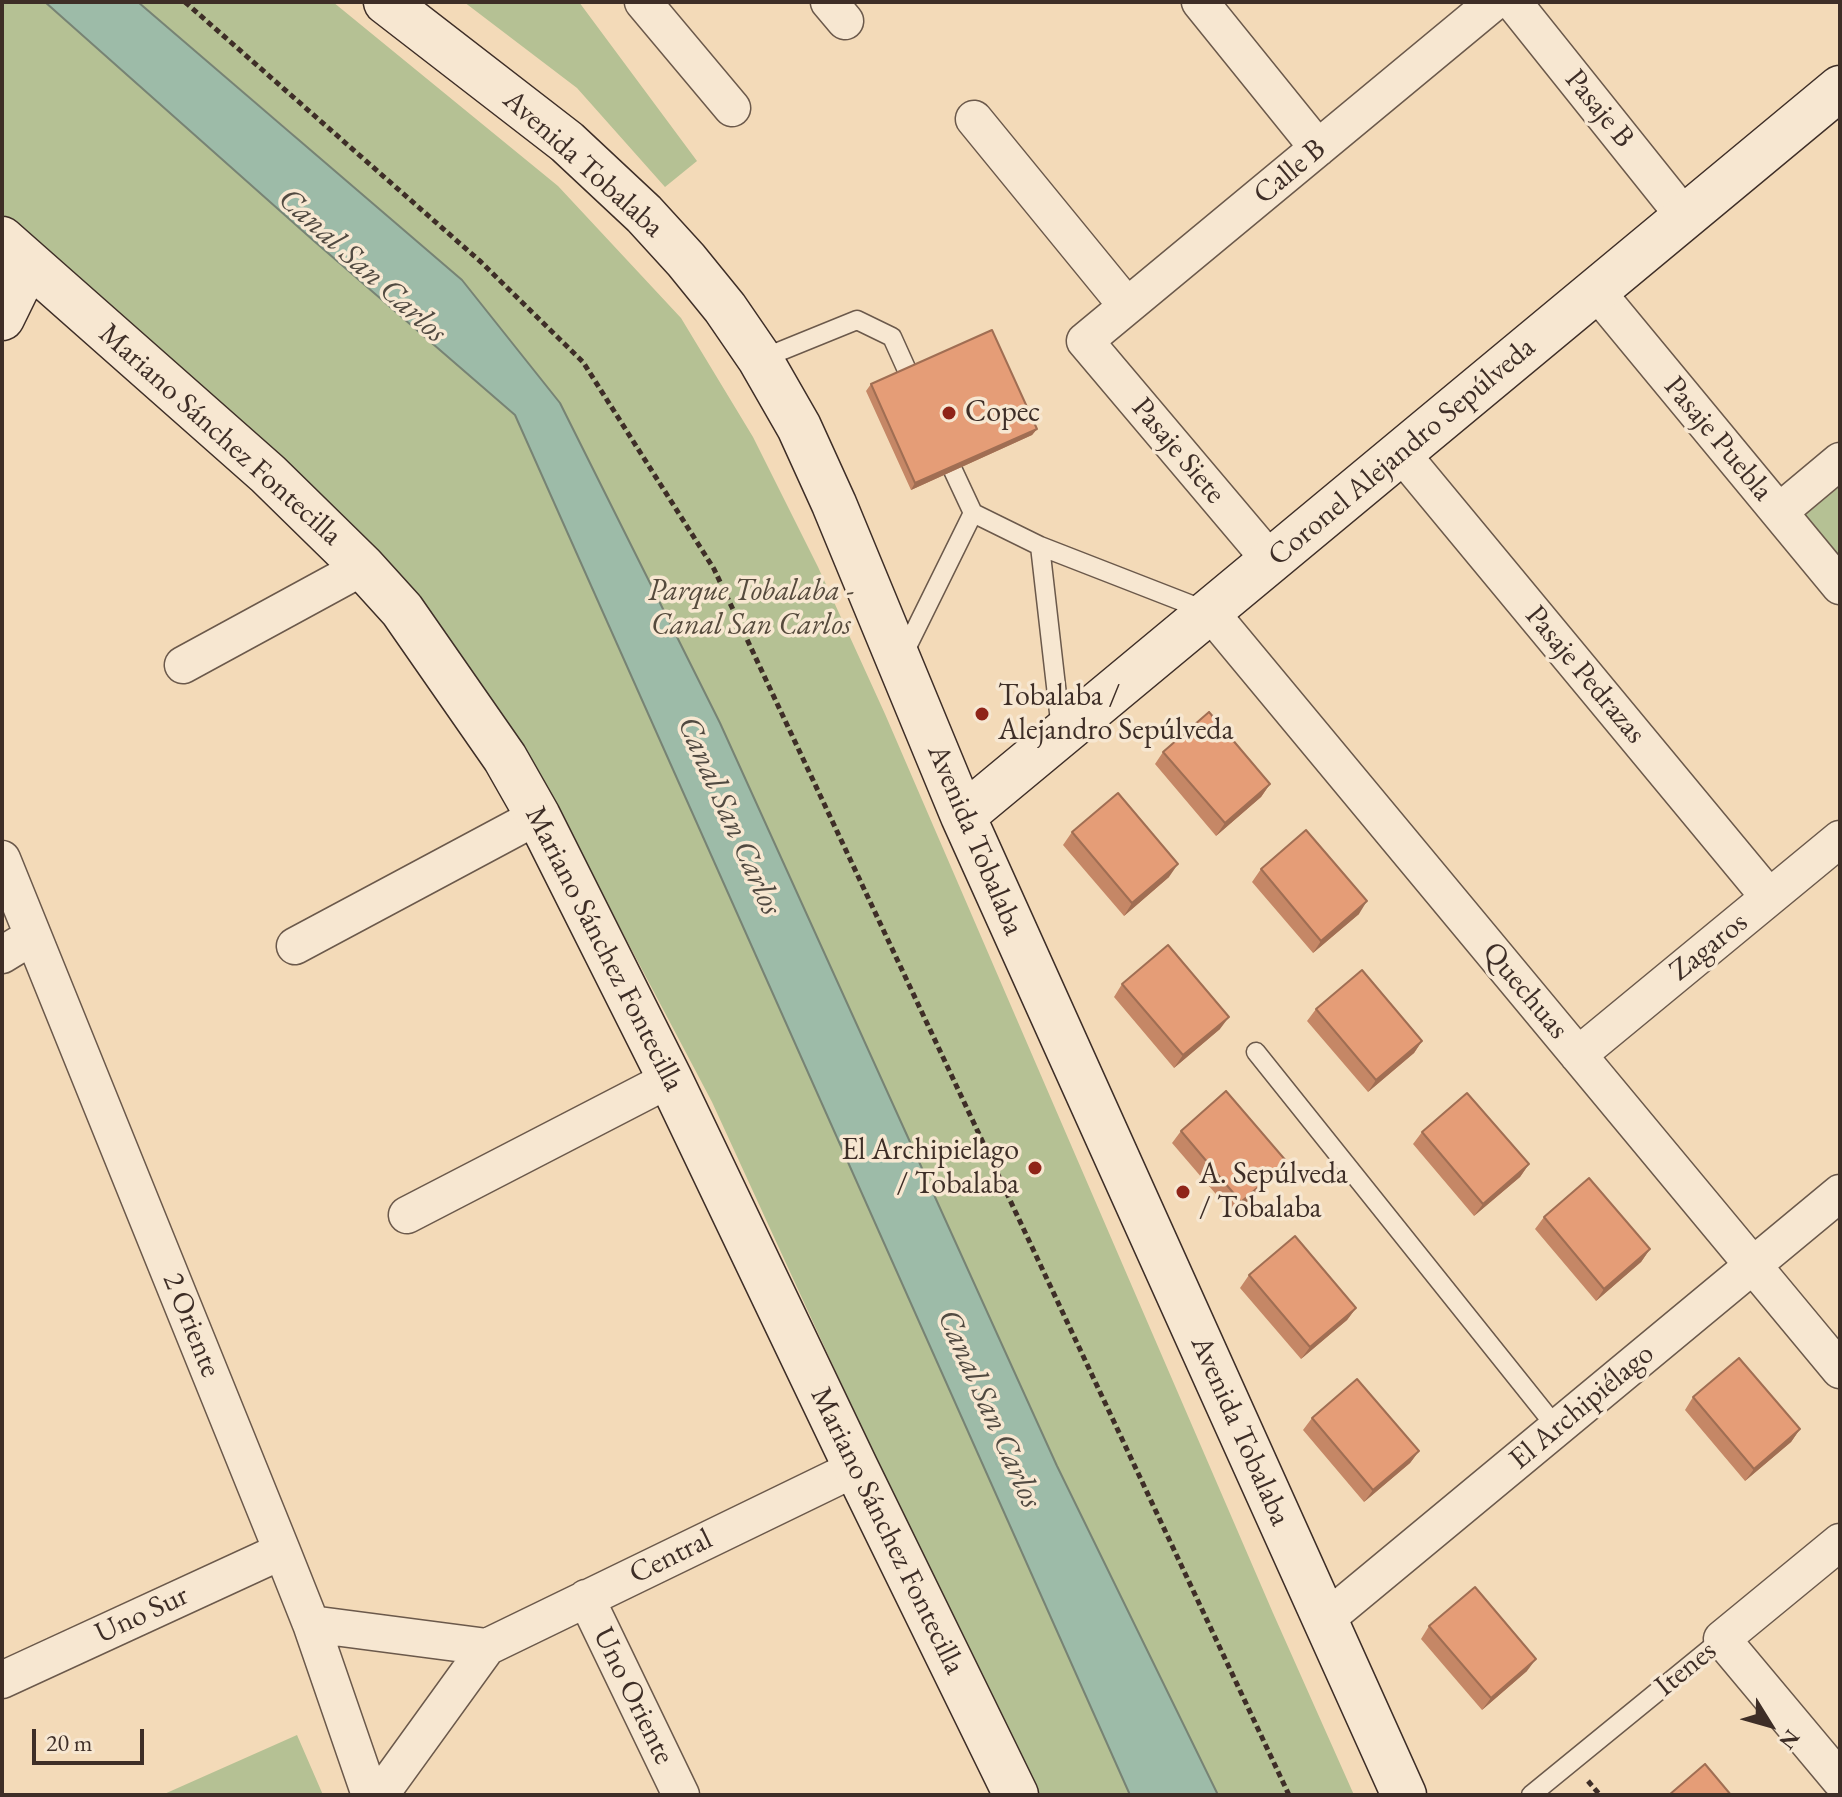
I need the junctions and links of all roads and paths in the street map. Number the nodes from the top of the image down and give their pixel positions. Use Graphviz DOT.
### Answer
graph roads {
  1 [pos="185,2"];
  2 [pos="386,2"];
  3 [pos="643,2"];
  4 [pos="1200,2"];
  5 [pos="1494,2"];
  6 [pos="1513,2"];
  7 [pos="1840,88"];
  8 [pos="732,108"];
  9 [pos="974,119"];
  10 [pos="1318,148"];
  11 [pos="1685,217"];
  12 [pos="15,251"];
  13 [pos="1596,291"];
  14 [pos="1127,306"];
  15 [pos="2,318"];
  16 [pos="1085,341"];
  17 [pos="760,359"];
  18 [pos="923,405"];
  19 [pos="936,432"];
  20 [pos="1401,453"];
  21 [pos="1840,461"];
  22 [pos="1779,512"];
  23 [pos="973,513"];
  24 [pos="1040,546"];
  25 [pos="1271,561"];
  26 [pos="363,567"];
  27 [pos="1840,586"];
  28 [pos="1210,612"];
  29 [pos="900,661"];
  30 [pos="183,665"];
  31 [pos="1062,734"];
  32 [pos="538,816"];
  33 [pos="963,816"];
  34 [pos="1840,839"];
  35 [pos="2,859"];
  36 [pos="1769,897"];
  37 [pos="33,936"];
  38 [pos="295,946"];
  39 [pos="2,955"];
  40 [pos="1256,1052"];
  41 [pos="1578,1055"];
  42 [pos="670,1079"];
  43 [pos="1840,1193"];
  44 [pos="407,1215"];
  45 [pos="1753,1265"];
  46 [pos="1840,1370"];
  47 [pos="1557,1428"];
  48 [pos="856,1468"];
  49 [pos="1840,1542"];
  50 [pos="282,1551"];
  51 [pos="586,1598"];
  52 [pos="1325,1620"];
  53 [pos="311,1624"];
  54 [pos="1722,1639"];
  55 [pos="487,1647"];
  56 [pos="2,1680"];
  57 [pos="1840,1780"];
  58 [pos="370,1795"];
  59 [pos="380,1795"];
  60 [pos="681,1795"];
  61 [pos="1016,1795"];
  62 [pos="1289,1795"];
  63 [pos="1404,1795"];
  64 [pos="1531,1795"];
  1 -- 62 [label="path"];
  2 -- 17 [label="street, Avenida Tobalaba"];
  3 -- 8 [label="street"];
  4 -- 10 [label="street"];
  5 -- 10 [label="street, Calle B"];
  6 -- 11 [label="street, Pasaje B"];
  7 -- 11 [label="street, Coronel Alejandro Sepúlveda"];
  9 -- 14 [label="street"];
  10 -- 14 [label="street, Calle B"];
  11 -- 13 [label="street, Coronel Alejandro Sepúlveda"];
  12 -- 15 [label="street"];
  12 -- 26 [label="street, Mariano Sánchez Fontecilla"];
  13 -- 20 [label="street, Coronel Alejandro Sepúlveda"];
  13 -- 22 [label="street, Pasaje Puebla"];
  14 -- 16 [label="street, Calle B"];
  16 -- 25 [label="street, Pasaje Siete"];
  17 -- 18 [label="lane"];
  17 -- 29 [label="street, Avenida Tobalaba"];
  19 -- 23 [label="lane"];
  20 -- 25 [label="street, Coronel Alejandro Sepúlveda"];
  20 -- 36 [label="street, Pasaje Pedrazas"];
  21 -- 22 [label="street"];
  22 -- 27 [label="street, Pasaje Puebla"];
  23 -- 24 [label="lane"];
  23 -- 29 [label="lane"];
  24 -- 28 [label="lane"];
  24 -- 31 [label="lane"];
  25 -- 28 [label="street, Coronel Alejandro Sepúlveda"];
  26 -- 30 [label="street"];
  26 -- 32 [label="street, Mariano Sánchez Fontecilla"];
  28 -- 31 [label="street, Coronel Alejandro Sepúlveda"];
  28 -- 41 [label="street, Quechuas"];
  29 -- 33 [label="street, Avenida Tobalaba"];
  31 -- 33 [label="street, Coronel Alejandro Sepúlveda"];
  32 -- 38 [label="street"];
  32 -- 42 [label="street, Mariano Sánchez Fontecilla"];
  33 -- 52 [label="street, Avenida Tobalaba"];
  34 -- 36 [label="street, Zagaros"];
  35 -- 37 [label="street, 2 Oriente"];
  36 -- 41 [label="street, Zagaros"];
  37 -- 39 [label="street"];
  37 -- 50 [label="street, 2 Oriente"];
  40 -- 47 [label="lane"];
  41 -- 45 [label="street, Quechuas"];
  42 -- 44 [label="street"];
  42 -- 48 [label="street, Mariano Sánchez Fontecilla"];
  43 -- 45 [label="street, El Archipiélago"];
  45 -- 46 [label="street, Quechuas"];
  45 -- 47 [label="street, El Archipiélago"];
  47 -- 52 [label="street, El Archipiélago"];
  48 -- 51 [label="street, Central"];
  48 -- 61 [label="street, Mariano Sánchez Fontecilla"];
  49 -- 54 [label="street, Itenes"];
  50 -- 53 [label="street, 2 Oriente"];
  50 -- 56 [label="street, Uno Sur"];
  51 -- 55 [label="street, Central"];
  51 -- 60 [label="street, Uno Oriente"];
  52 -- 63 [label="street, Avenida Tobalaba"];
  53 -- 55 [label="street"];
  53 -- 58 [label="street, 2 Oriente"];
  54 -- 57 [label="street"];
  54 -- 64 [label="lane, Itenes"];
  55 -- 59 [label="street, Central"];
}
